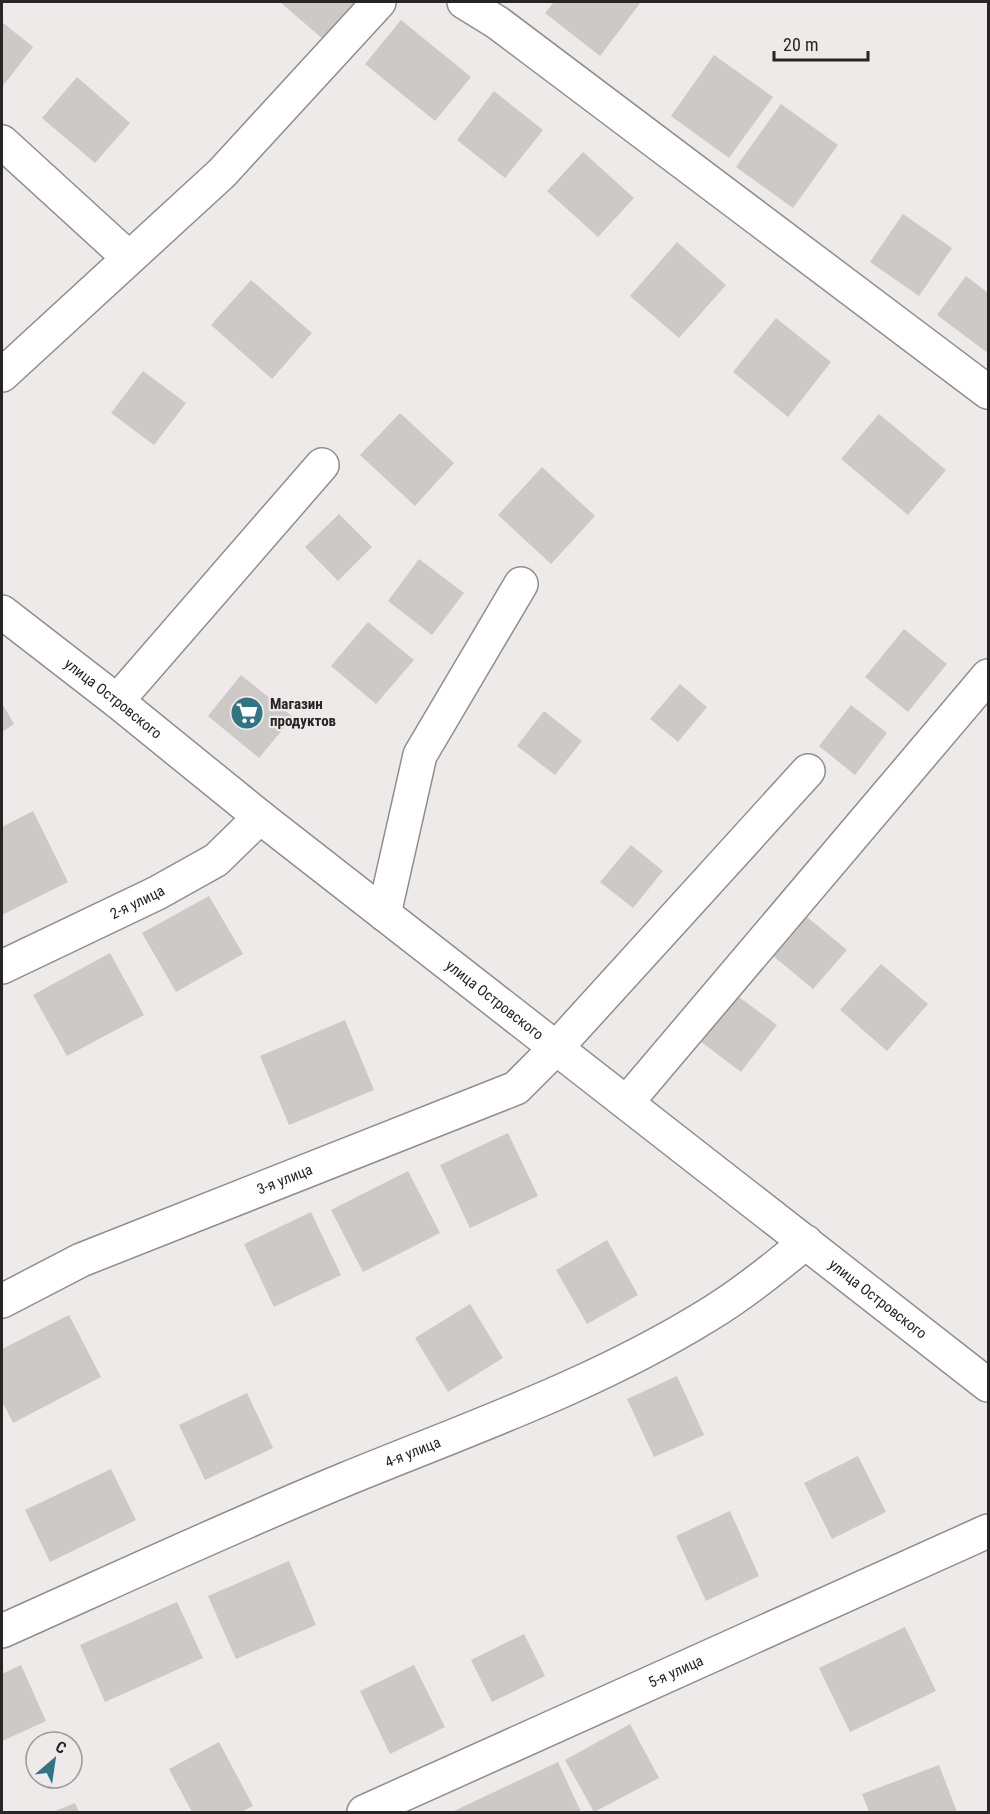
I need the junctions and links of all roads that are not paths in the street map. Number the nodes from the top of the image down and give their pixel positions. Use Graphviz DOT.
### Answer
graph roads {
  1 [pos="379,2"];
  2 [pos="464,2"];
  3 [pos="2,142"];
  4 [pos="129,258"];
  5 [pos="2,375"];
  6 [pos="988,392"];
  7 [pos="322,465"];
  8 [pos="521,584"];
  9 [pos="2,612"];
  10 [pos="988,676"];
  11 [pos="117,701"];
  12 [pos="808,771"];
  13 [pos="260,818"];
  14 [pos="384,914"];
  15 [pos="2,967"];
  16 [pos="557,1047"];
  17 [pos="627,1102"];
  18 [pos="807,1242"];
  19 [pos="2,1301"];
  20 [pos="988,1385"];
  21 [pos="988,1531"];
  22 [pos="2,1631"];
  23 [pos="364,1812"];
  1 -- 4 [label="street"];
  2 -- 6 [label="street"];
  3 -- 4 [label="street"];
  4 -- 5 [label="street"];
  7 -- 11 [label="street"];
  8 -- 14 [label="street"];
  9 -- 11 [label="street, улица Островского"];
  10 -- 17 [label="street"];
  11 -- 13 [label="street, улица Островского"];
  12 -- 16 [label="street, 3-я улица"];
  13 -- 14 [label="street, улица Островского"];
  13 -- 15 [label="street, 2-я улица"];
  14 -- 16 [label="street, улица Островского"];
  16 -- 17 [label="street, улица Островского"];
  16 -- 19 [label="street, 3-я улица"];
  17 -- 18 [label="street, улица Островского"];
  18 -- 20 [label="street, улица Островского"];
  18 -- 22 [label="street, 4-я улица"];
  21 -- 23 [label="street, 5-я улица"];
}
